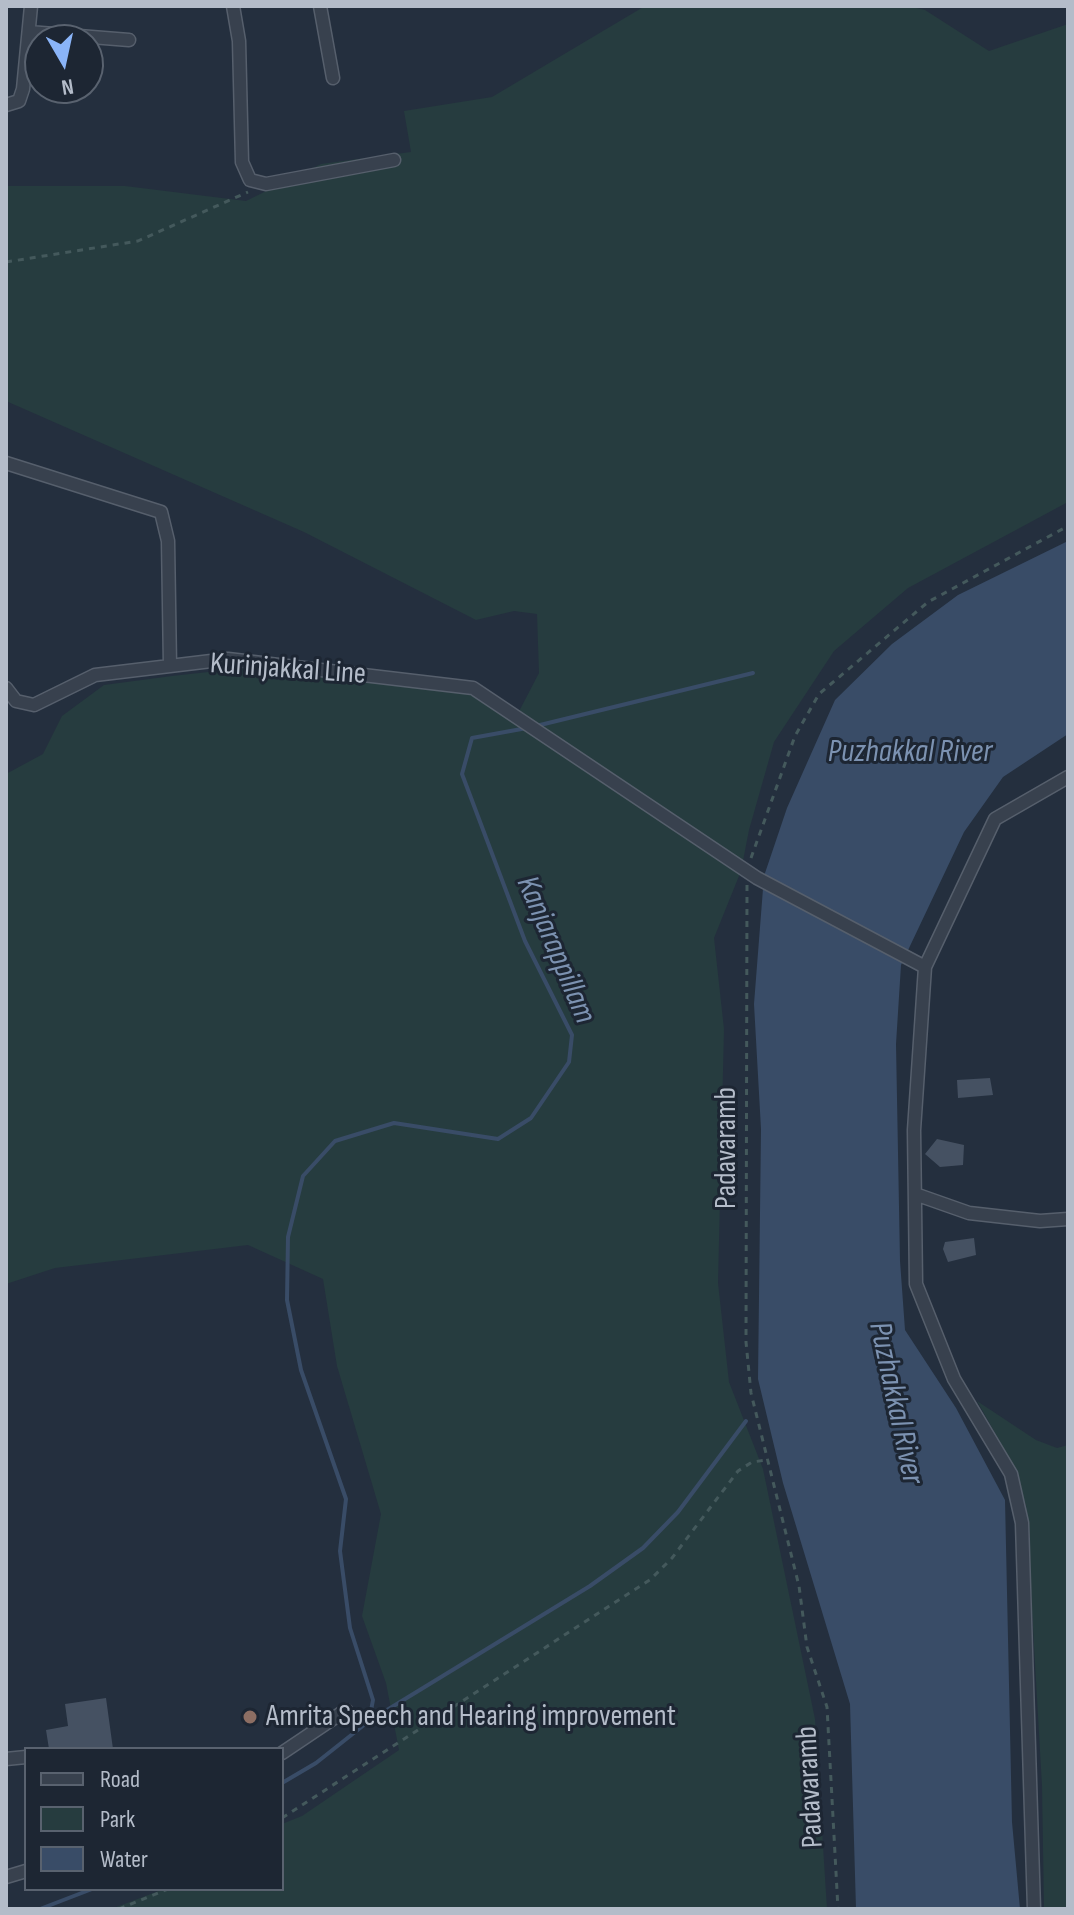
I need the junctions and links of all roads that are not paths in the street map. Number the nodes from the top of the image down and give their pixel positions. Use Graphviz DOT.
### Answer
graph roads {
  1 [pos="233,6"];
  2 [pos="320,6"];
  3 [pos="104,38"];
  4 [pos="129,40"];
  5 [pos="24,72"];
  6 [pos="333,78"];
  7 [pos="6,105"];
  8 [pos="394,160"];
  9 [pos="6,463"];
  10 [pos="170,666"];
  11 [pos="6,688"];
  12 [pos="1068,777"];
  13 [pos="925,967"];
  14 [pos="915,1194"];
  15 [pos="1068,1219"];
  16 [pos="346,1710"];
  17 [pos="284,1752"];
  18 [pos="1034,1909"];
  1 -- 8 [label="street"];
  2 -- 6 [label="street"];
  3 -- 4 [label="street"];
  5 -- 7 [label="street"];
  9 -- 10 [label="street"];
  10 -- 11 [label="street, Kurinjakkal Line"];
  10 -- 13 [label="street, Kurinjakkal Line"];
  12 -- 13 [label="street"];
  13 -- 14 [label="street"];
  14 -- 15 [label="street"];
  14 -- 18 [label="street"];
  16 -- 17 [label="street"];
}
